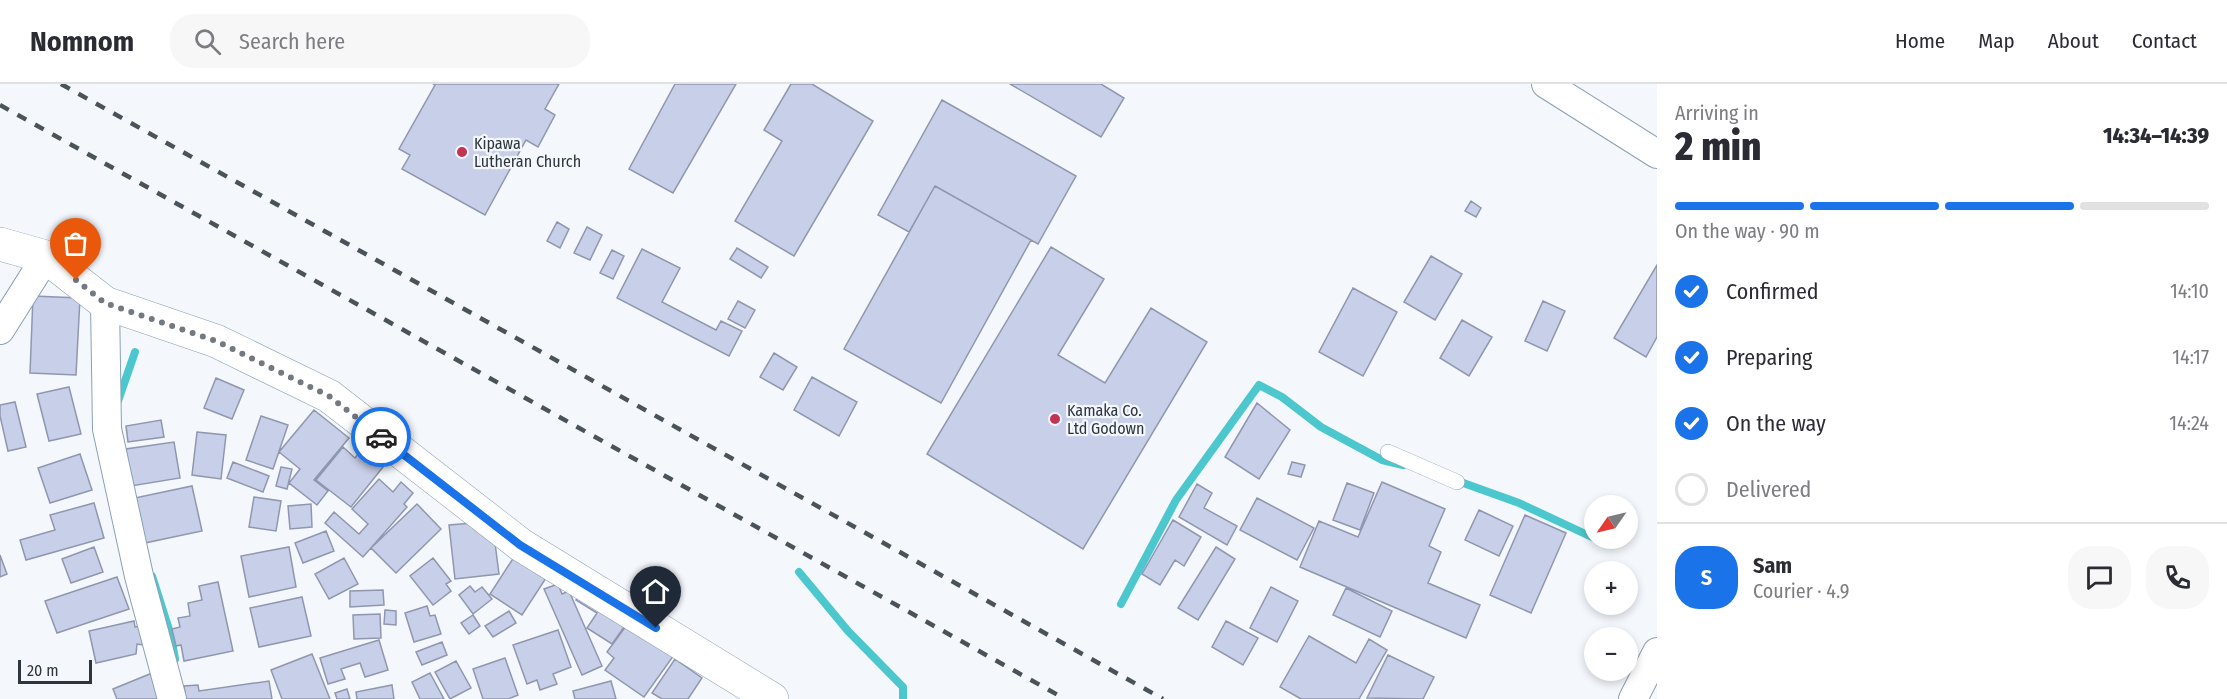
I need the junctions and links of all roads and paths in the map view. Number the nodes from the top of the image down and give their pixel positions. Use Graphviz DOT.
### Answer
graph roads {
  1 [pos="1546,84"];
  2 [pos="1657,154"];
  3 [pos="0,244"];
  4 [pos="46,257"];
  5 [pos="105,303"];
  6 [pos="0,330"];
  7 [pos="1388,452"];
  8 [pos="1457,482"];
  9 [pos="1657,652"];
  10 [pos="172,699"];
  11 [pos="772,699"];
  12 [pos="1633,699"];
  1 -- 2 [label="street"];
  3 -- 4 [label="street"];
  4 -- 5 [label="street"];
  4 -- 6 [label="street"];
  5 -- 10 [label="street"];
  5 -- 11 [label="street"];
  7 -- 8 [label="lane"];
  9 -- 12 [label="street"];
}
